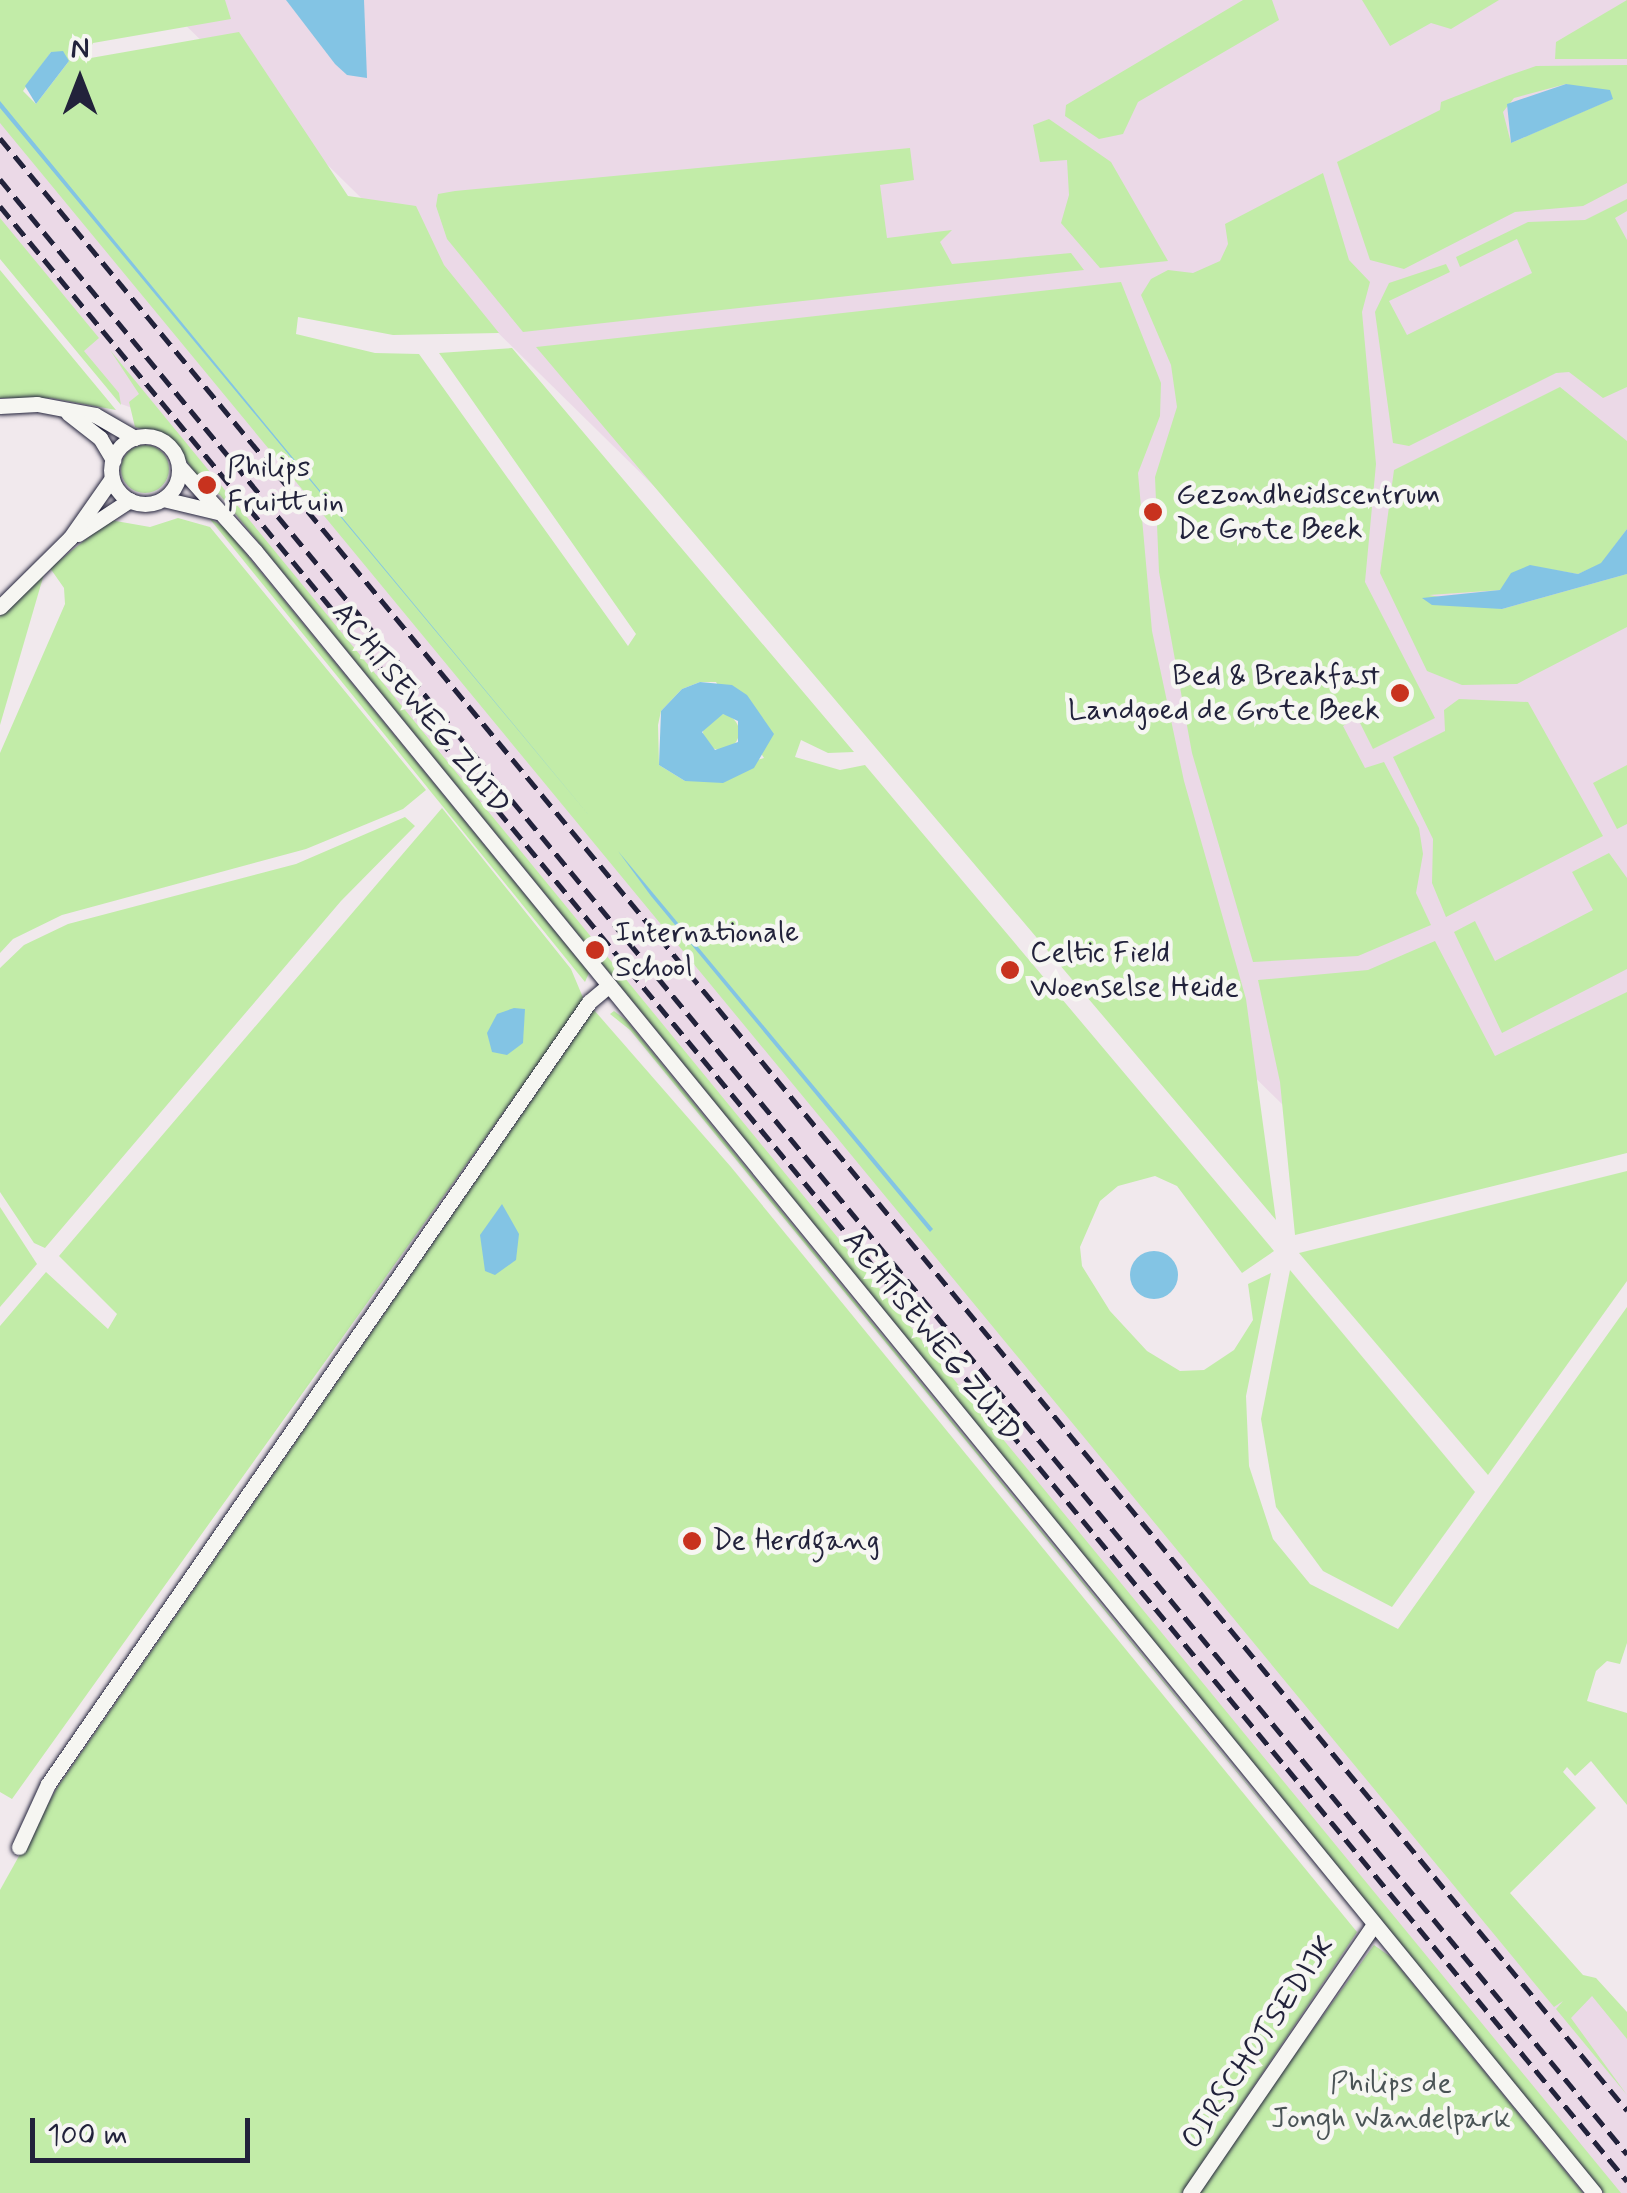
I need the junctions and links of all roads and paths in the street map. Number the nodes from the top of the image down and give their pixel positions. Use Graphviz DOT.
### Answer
graph roads {
  1 [pos="0,406"];
  2 [pos="56,407"];
  3 [pos="135,438"];
  4 [pos="113,460"];
  5 [pos="179,466"];
  6 [pos="112,478"];
  7 [pos="163,499"];
  8 [pos="130,500"];
  9 [pos="226,516"];
  10 [pos="70,538"];
  11 [pos="0,607"];
  12 [pos="609,985"];
  13 [pos="19,1847"];
  14 [pos="1374,1924"];
  15 [pos="1190,2193"];
  16 [pos="1594,2193"];
  1 -- 2 [label="street"];
  2 -- 3 [label="street"];
  2 -- 4 [label="street"];
  3 -- 4 [label="street"];
  3 -- 5 [label="street"];
  4 -- 6 [label="street"];
  5 -- 7 [label="street"];
  5 -- 9 [label="street, ACHTSEWEG ZUID"];
  6 -- 8 [label="street"];
  6 -- 10 [label="street"];
  7 -- 8 [label="street"];
  7 -- 9 [label="street"];
  8 -- 10 [label="street"];
  9 -- 12 [label="street, ACHTSEWEG ZUID"];
  10 -- 11 [label="street"];
  12 -- 13 [label="street"];
  12 -- 14 [label="street, ACHTSEWEG ZUID"];
  14 -- 15 [label="street, OIRSCHOTSEDIJK"];
  14 -- 16 [label="street, ACHTSEWEG ZUID"];
}
